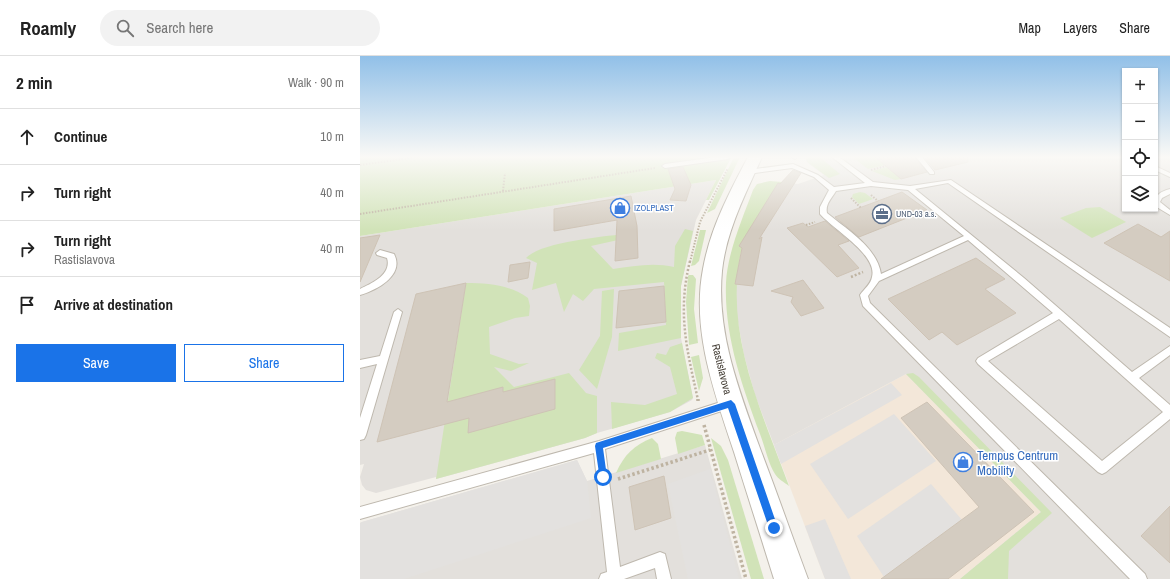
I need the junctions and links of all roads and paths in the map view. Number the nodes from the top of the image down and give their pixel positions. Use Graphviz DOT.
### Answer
graph roads {
  1 [pos="504,181"];
  2 [pos="565,181"];
  3 [pos="743,181"];
  4 [pos="823,181"];
  5 [pos="868,181"];
  6 [pos="947,181"];
  7 [pos="950,181"];
  8 [pos="871,184"];
  9 [pos="910,188"];
  10 [pos="833,189"];
  11 [pos="503,191"];
  12 [pos="1170,191"];
  13 [pos="1170,213"];
  14 [pos="360,214"];
  15 [pos="820,220"];
  16 [pos="806,225"];
  17 [pos="969,237"];
  18 [pos="380,253"];
  19 [pos="864,272"];
  20 [pos="851,277"];
  21 [pos="877,279"];
  22 [pos="360,292"];
  23 [pos="398,312"];
  24 [pos="1059,314"];
  25 [pos="1170,332"];
  26 [pos="1170,350"];
  27 [pos="384,359"];
  28 [pos="360,364"];
  29 [pos="1131,378"];
  30 [pos="731,404"];
  31 [pos="1170,412"];
  32 [pos="360,435"];
  33 [pos="599,446"];
  34 [pos="710,450"];
  35 [pos="604,484"];
  36 [pos="360,513"];
  37 [pos="610,578"];
  38 [pos="664,579"];
  39 [pos="791,579"];
  40 [pos="1140,579"];
  1 -- 11 [label="path"];
  2 -- 11 [label="path"];
  3 -- 30 [label="street, Rastislavova"];
  4 -- 10 [label="lane"];
  5 -- 8 [label="lane"];
  6 -- 9 [label="lane"];
  7 -- 25 [label="lane"];
  8 -- 9 [label="lane"];
  8 -- 10 [label="lane"];
  9 -- 17 [label="lane"];
  10 -- 21 [label="lane"];
  11 -- 14 [label="path"];
  12 -- 13 [label="lane"];
  15 -- 16 [label="path"];
  17 -- 21 [label="lane"];
  17 -- 24 [label="lane"];
  18 -- 22 [label="lane"];
  19 -- 20 [label="path"];
  21 -- 40 [label="lane"];
  23 -- 27 [label="lane"];
  24 -- 29 [label="lane"];
  24 -- 31 [label="lane"];
  26 -- 29 [label="lane"];
  27 -- 28 [label="lane"];
  27 -- 32 [label="lane"];
  29 -- 31 [label="lane"];
  30 -- 33 [label="lane"];
  30 -- 39 [label="street, Rastislavova"];
  33 -- 35 [label="lane"];
  33 -- 36 [label="lane"];
  34 -- 35 [label="path"];
  35 -- 37 [label="lane"];
  37 -- 38 [label="lane"];
}
